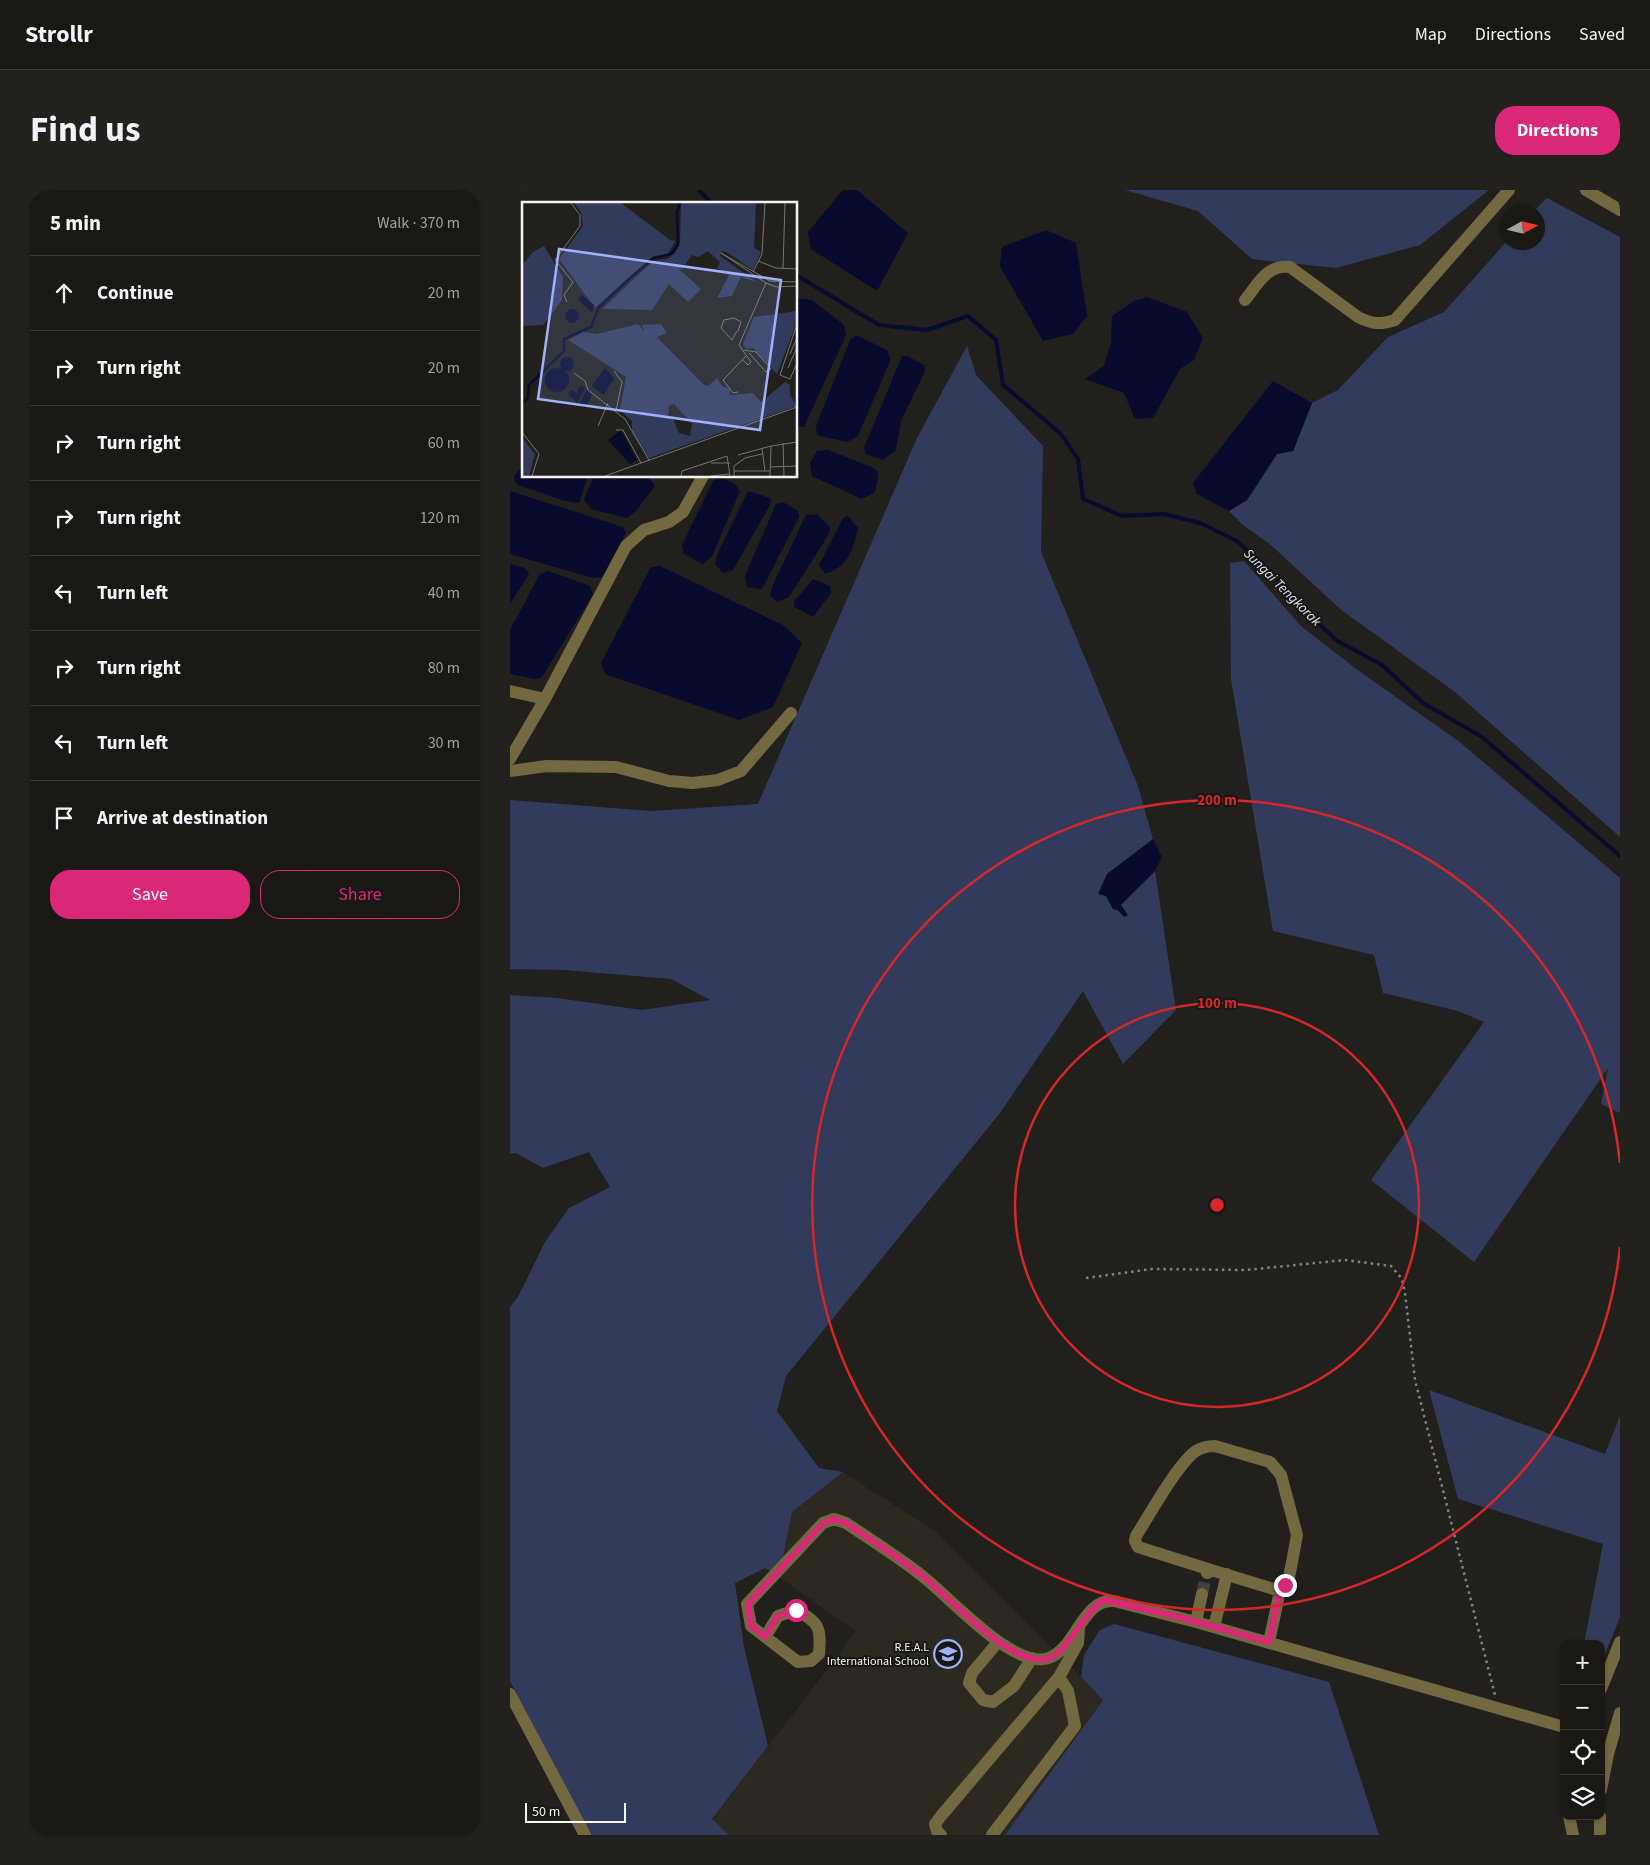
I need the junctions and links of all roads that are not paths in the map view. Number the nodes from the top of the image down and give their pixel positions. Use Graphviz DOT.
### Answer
graph roads {
  1 [pos="1509,190"];
  2 [pos="1586,190"];
  3 [pos="1620,210"];
  4 [pos="1245,300"];
  5 [pos="702,478"];
  6 [pos="510,691"];
  7 [pos="545,699"];
  8 [pos="791,713"];
  9 [pos="510,760"];
  10 [pos="510,771"];
  11 [pos="1228,1574"];
  12 [pos="1280,1591"];
  13 [pos="1202,1594"];
  14 [pos="1196,1622"];
  15 [pos="1214,1627"];
  16 [pos="1079,1629"];
  17 [pos="765,1637"];
  18 [pos="998,1642"];
  19 [pos="1269,1642"];
  20 [pos="1620,1642"];
  21 [pos="1032,1658"];
  22 [pos="1059,1677"];
  23 [pos="1603,1685"];
  24 [pos="510,1694"];
  25 [pos="1620,1713"];
  26 [pos="1560,1726"];
  27 [pos="1604,1775"];
  28 [pos="1570,1820"];
  29 [pos="1600,1820"];
  30 [pos="585,1835"];
  31 [pos="941,1835"];
  32 [pos="992,1835"];
  33 [pos="1573,1835"];
  34 [pos="1600,1835"];
  1 -- 4 [label="street"];
  2 -- 3 [label="street"];
  5 -- 7 [label="street"];
  6 -- 7 [label="street"];
  7 -- 9 [label="street"];
  8 -- 10 [label="street"];
  11 -- 12 [label="street"];
  11 -- 12 [label="street"];
  11 -- 15 [label="street"];
  12 -- 19 [label="street"];
  13 -- 14 [label="street"];
  14 -- 15 [label="street"];
  14 -- 16 [label="street"];
  15 -- 19 [label="street"];
  16 -- 21 [label="street"];
  16 -- 22 [label="street"];
  17 -- 17 [label="street"];
  17 -- 18 [label="street"];
  18 -- 21 [label="street"];
  18 -- 21 [label="street"];
  19 -- 26 [label="street"];
  20 -- 23 [label="street"];
  22 -- 31 [label="street"];
  22 -- 32 [label="street"];
  24 -- 30 [label="street"];
  25 -- 27 [label="street"];
  28 -- 33 [label="street"];
  29 -- 34 [label="street"];
}
